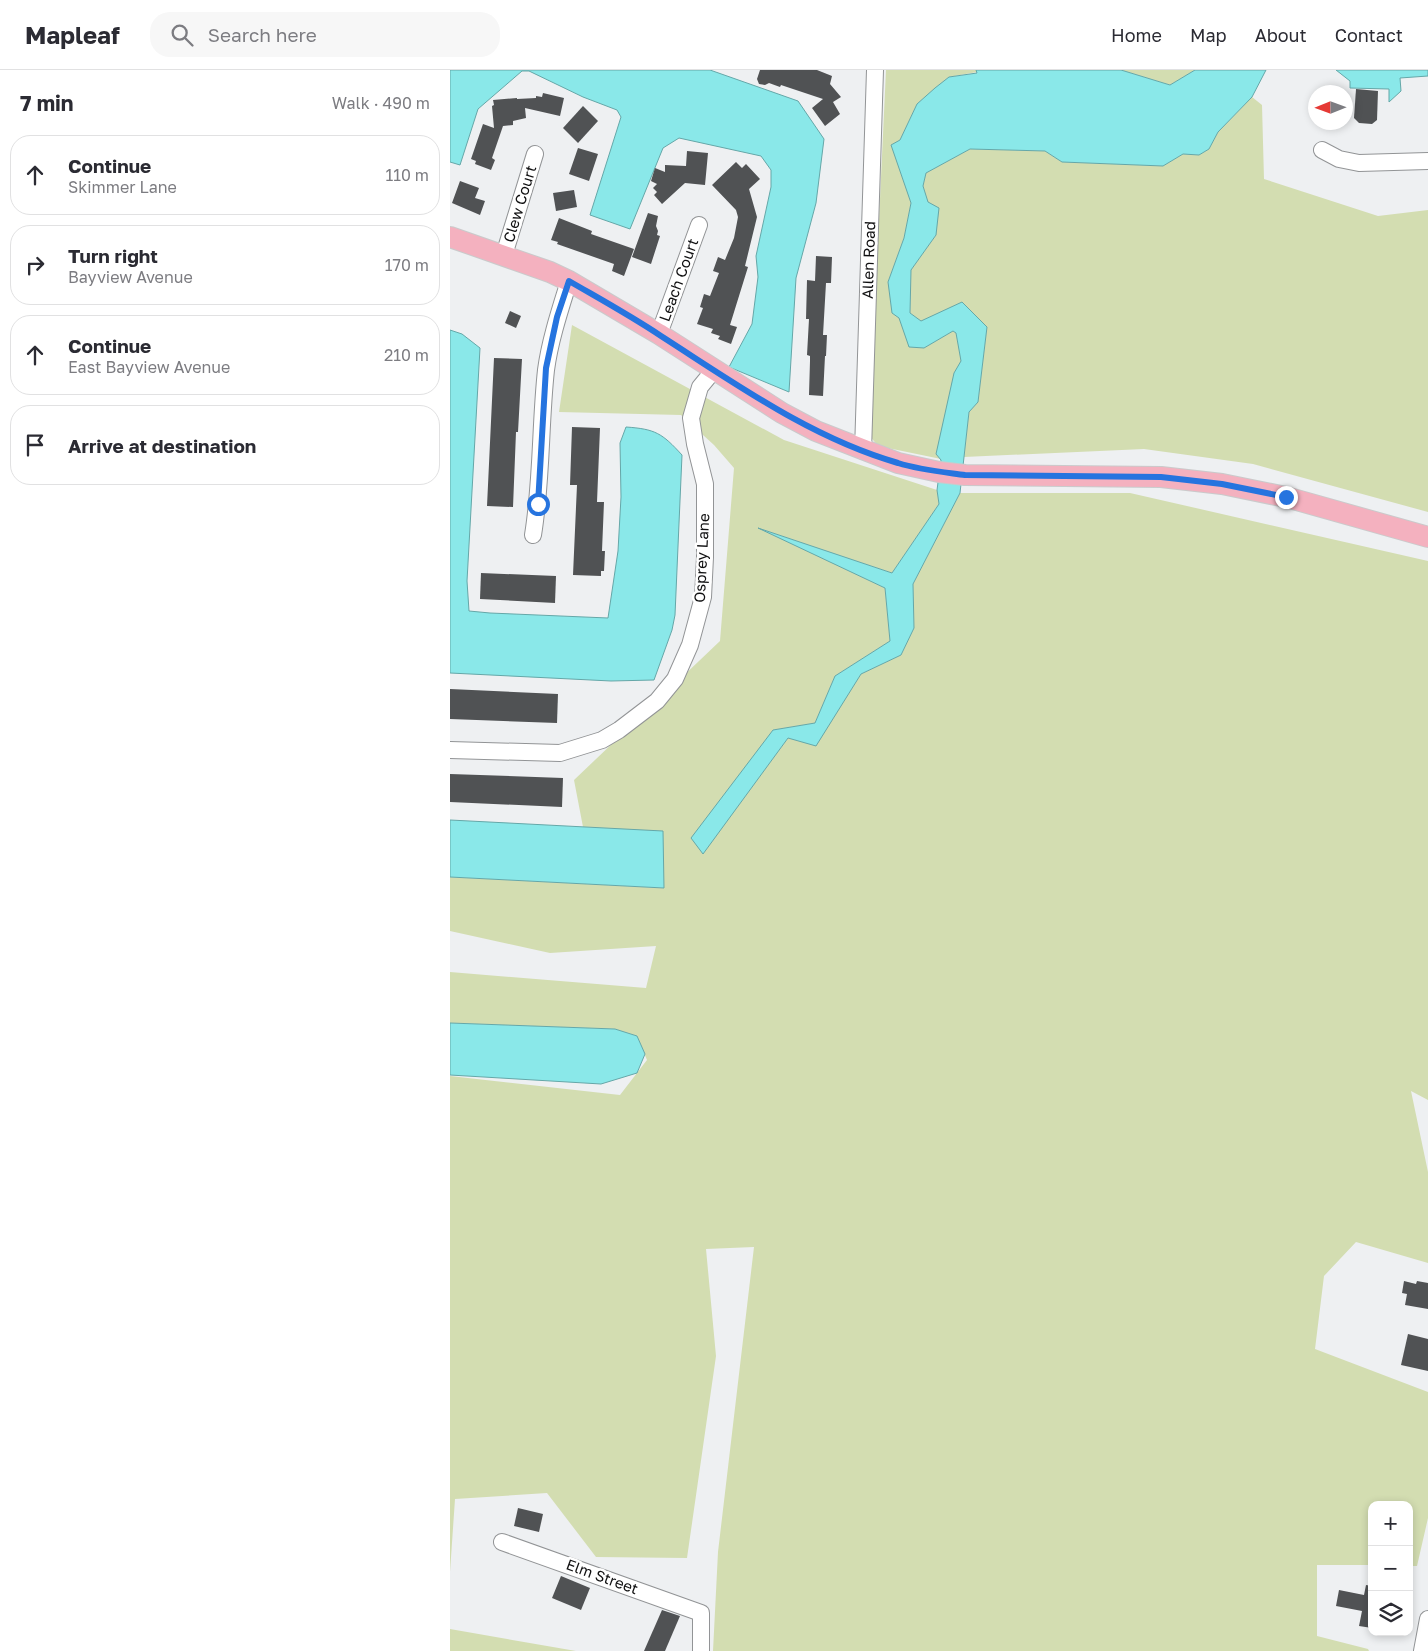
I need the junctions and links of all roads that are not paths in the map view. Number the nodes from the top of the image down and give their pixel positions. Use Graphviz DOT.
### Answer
graph roads {
  1 [pos="875,70"];
  2 [pos="1322,150"];
  3 [pos="536,154"];
  4 [pos="1428,161"];
  5 [pos="699,224"];
  6 [pos="450,237"];
  7 [pos="504,255"];
  8 [pos="569,281"];
  9 [pos="659,334"];
  10 [pos="714,370"];
  11 [pos="863,451"];
  12 [pos="533,535"];
  13 [pos="1428,537"];
  14 [pos="450,750"];
  15 [pos="502,1542"];
  16 [pos="1428,1619"];
  17 [pos="701,1651"];
  18 [pos="1422,1651"];
  1 -- 11 [label="street, Allen Road"];
  2 -- 4 [label="street"];
  3 -- 7 [label="street, Clew Court"];
  5 -- 9 [label="street, Leach Court"];
  6 -- 7 [label="main road"];
  7 -- 8 [label="main road"];
  8 -- 9 [label="main road"];
  8 -- 12 [label="street"];
  9 -- 10 [label="main road"];
  10 -- 11 [label="main road"];
  10 -- 14 [label="street, Osprey Lane"];
  11 -- 13 [label="main road"];
  15 -- 17 [label="street, Elm Street"];
  16 -- 18 [label="street"];
}
